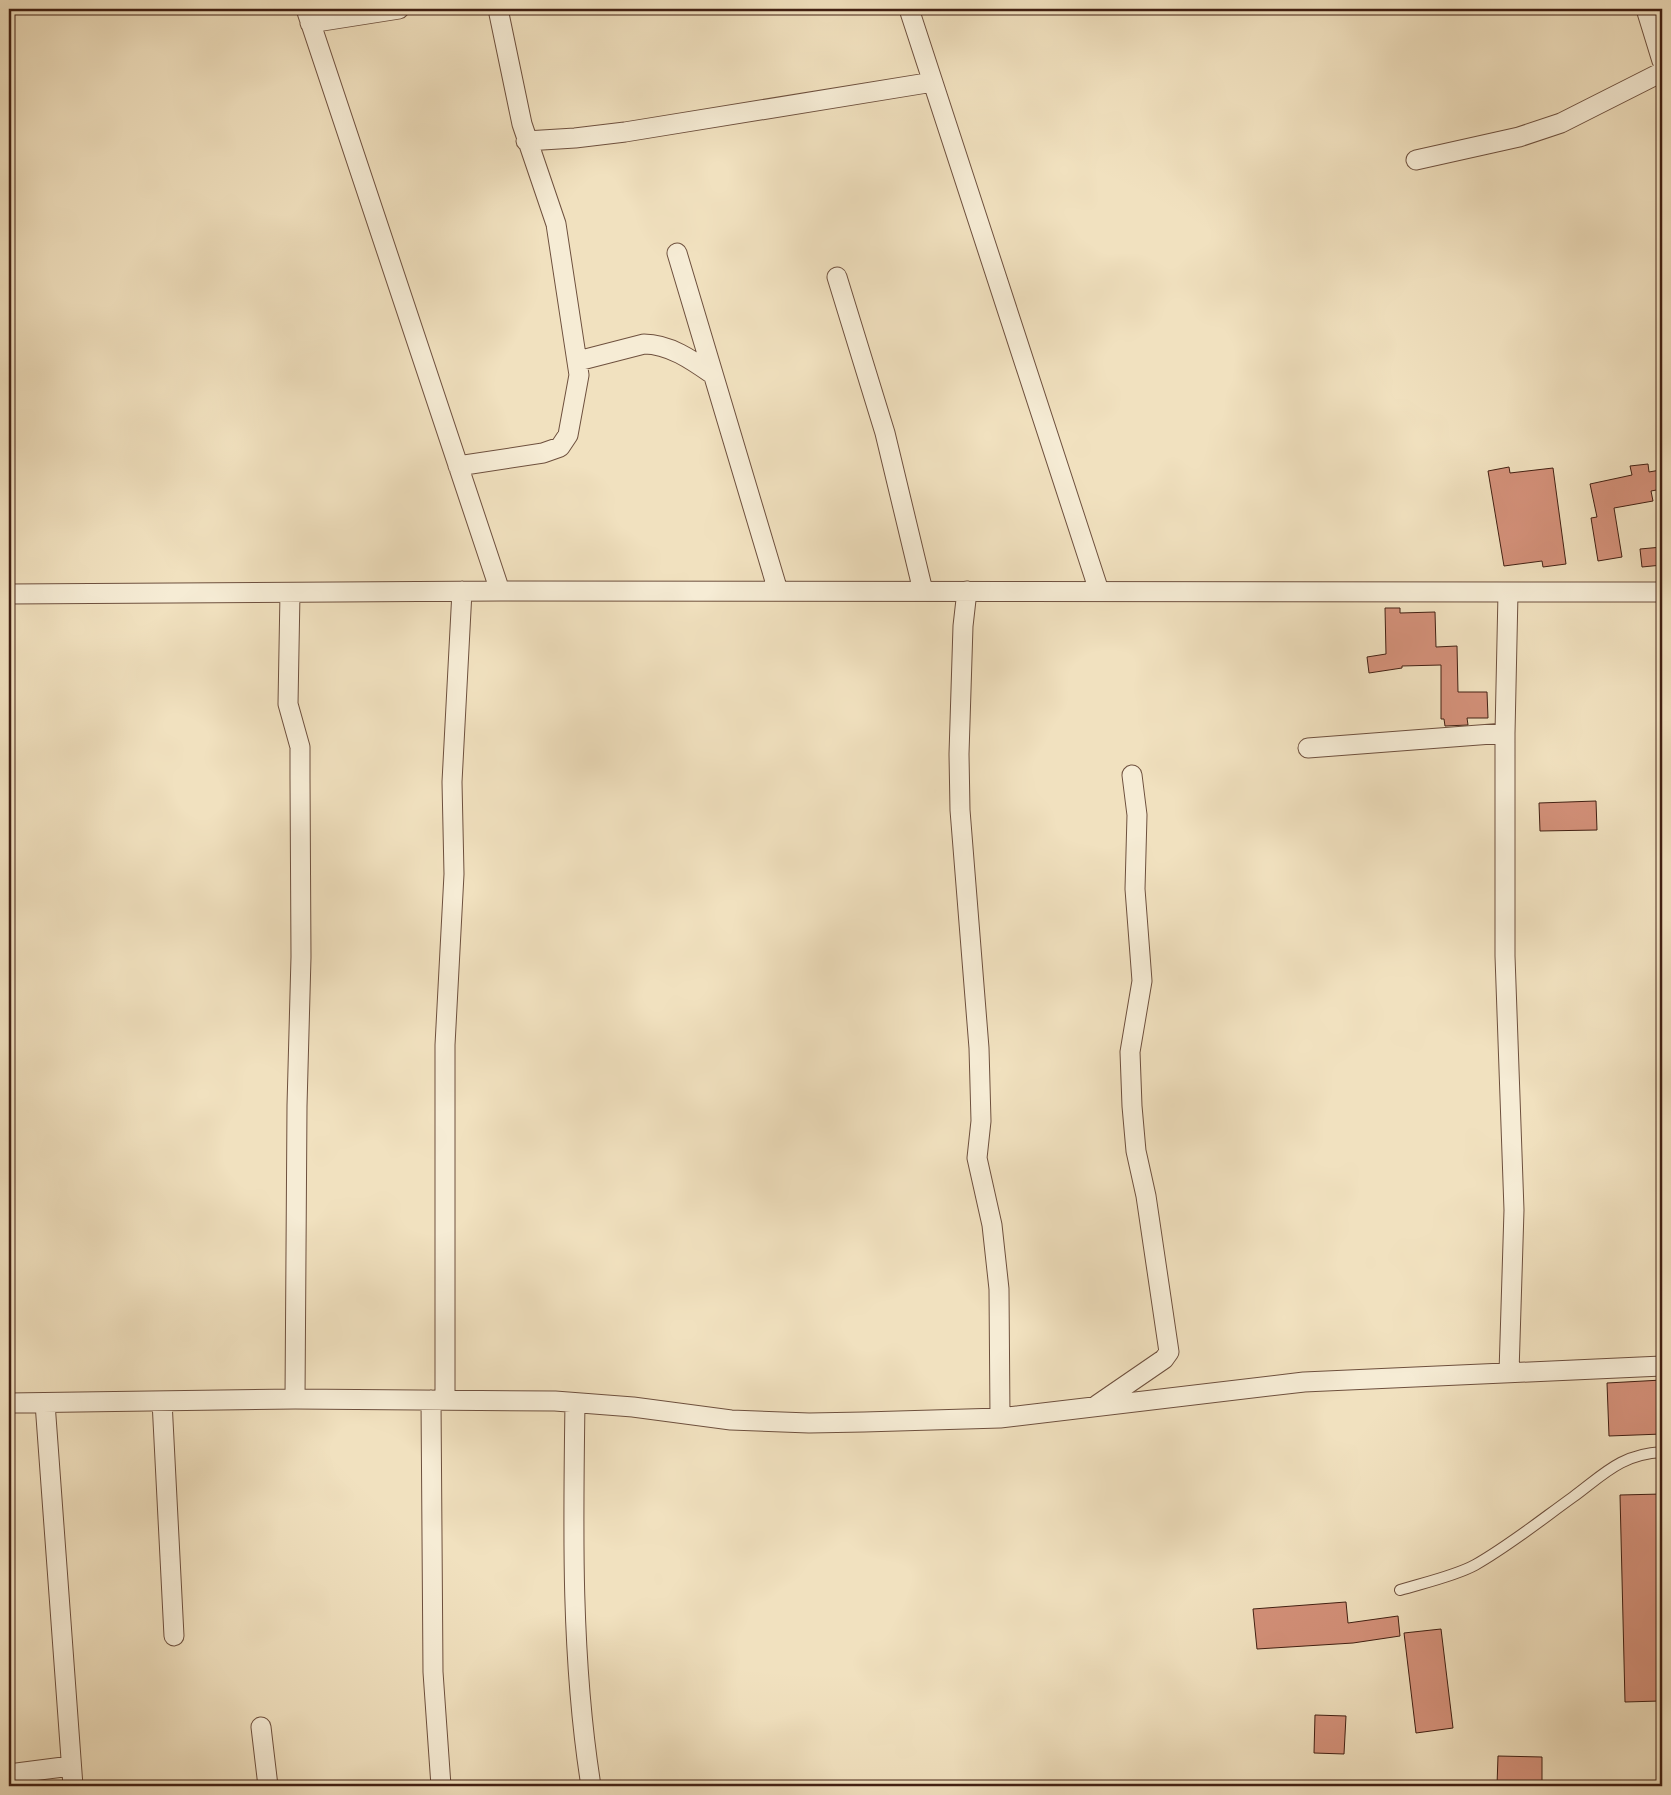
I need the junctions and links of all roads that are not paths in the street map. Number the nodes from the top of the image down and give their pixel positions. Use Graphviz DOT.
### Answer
graph roads {
  1 [pos="399,9"];
  2 [pos="498,9"];
  3 [pos="909,9"];
  4 [pos="1646,9"];
  5 [pos="308,16"];
  6 [pos="1662,61"];
  7 [pos="1662,72"];
  8 [pos="933,82"];
  9 [pos="526,141"];
  10 [pos="1416,160"];
  11 [pos="677,253"];
  12 [pos="838,277"];
  13 [pos="578,361"];
  14 [pos="712,374"];
  15 [pos="458,466"];
  16 [pos="462,591"];
  17 [pos="500,591"];
  18 [pos="778,591"];
  19 [pos="923,591"];
  20 [pos="968,591"];
  21 [pos="1099,591"];
  22 [pos="1662,592"];
  23 [pos="290,593"];
  24 [pos="1508,593"];
  25 [pos="9,594"];
  26 [pos="1505,733"];
  27 [pos="1308,748"];
  28 [pos="1132,775"];
  29 [pos="1662,1366"];
  30 [pos="1509,1373"];
  31 [pos="295,1399"];
  32 [pos="438,1400"];
  33 [pos="162,1401"];
  34 [pos="9,1403"];
  35 [pos="45,1403"];
  36 [pos="575,1403"];
  37 [pos="1094,1407"];
  38 [pos="1000,1418"];
  39 [pos="1662,1452"];
  40 [pos="1400,1590"];
  41 [pos="174,1636"];
  42 [pos="261,1728"];
  43 [pos="72,1766"];
  44 [pos="9,1774"];
  45 [pos="73,1786"];
  46 [pos="268,1786"];
  47 [pos="441,1786"];
  48 [pos="591,1786"];
  1 -- 5 [label="street"];
  2 -- 9 [label="street"];
  3 -- 8 [label="street"];
  4 -- 6 [label="street"];
  5 -- 15 [label="street"];
  7 -- 10 [label="street"];
  8 -- 9 [label="street"];
  8 -- 21 [label="street"];
  9 -- 13 [label="street"];
  11 -- 14 [label="street"];
  12 -- 19 [label="street"];
  13 -- 14 [label="street"];
  13 -- 15 [label="street"];
  14 -- 18 [label="street"];
  15 -- 17 [label="street"];
  16 -- 17 [label="street"];
  16 -- 23 [label="street"];
  16 -- 32 [label="street"];
  17 -- 18 [label="street"];
  18 -- 19 [label="street"];
  19 -- 20 [label="street"];
  20 -- 21 [label="street"];
  20 -- 38 [label="street"];
  21 -- 24 [label="street"];
  22 -- 24 [label="street"];
  23 -- 25 [label="street"];
  23 -- 31 [label="street"];
  24 -- 26 [label="street"];
  26 -- 27 [label="street"];
  26 -- 30 [label="street"];
  28 -- 37 [label="street"];
  29 -- 30 [label="street"];
  30 -- 37 [label="street"];
  31 -- 32 [label="street"];
  31 -- 33 [label="street"];
  32 -- 36 [label="street"];
  32 -- 47 [label="street"];
  33 -- 35 [label="street"];
  33 -- 41 [label="street"];
  34 -- 35 [label="street"];
  35 -- 43 [label="street"];
  36 -- 38 [label="street"];
  36 -- 48 [label="street"];
  37 -- 38 [label="street"];
  39 -- 40 [label="lane"];
  42 -- 46 [label="street"];
  43 -- 44 [label="street"];
  43 -- 45 [label="street"];
}
